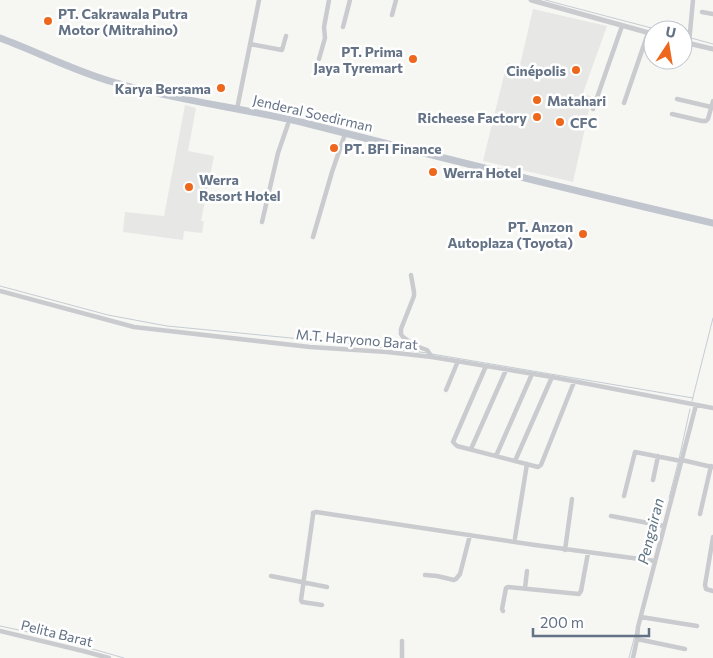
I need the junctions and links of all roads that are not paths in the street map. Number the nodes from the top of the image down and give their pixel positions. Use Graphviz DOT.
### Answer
graph roads {
  1 [pos="259,0"];
  2 [pos="329,0"];
  3 [pos="350,0"];
  4 [pos="396,0"];
  5 [pos="531,0"];
  6 [pos="693,0"];
  7 [pos="554,4"];
  8 [pos="702,12"];
  9 [pos="713,14"];
  10 [pos="392,15"];
  11 [pos="690,20"];
  12 [pos="622,26"];
  13 [pos="343,27"];
  14 [pos="643,32"];
  15 [pos="286,36"];
  16 [pos="0,38"];
  17 [pos="0,42"];
  18 [pos="693,42"];
  19 [pos="250,44"];
  20 [pos="713,50"];
  21 [pos="643,54"];
  22 [pos="319,59"];
  23 [pos="677,99"];
  24 [pos="713,101"];
  25 [pos="624,103"];
  26 [pos="711,107"];
  27 [pos="237,109"];
  28 [pos="593,109"];
  29 [pos="672,114"];
  30 [pos="288,124"];
  31 [pos="344,136"];
  32 [pos="678,217"];
  33 [pos="262,222"];
  34 [pos="713,222"];
  35 [pos="713,227"];
  36 [pos="313,237"];
  37 [pos="411,275"];
  38 [pos="0,292"];
  39 [pos="432,357"];
  40 [pos="458,361"];
  41 [pos="486,366"];
  42 [pos="506,370"];
  43 [pos="532,374"];
  44 [pos="552,377"];
  45 [pos="574,382"];
  46 [pos="446,390"];
  47 [pos="696,405"];
  48 [pos="713,408"];
  49 [pos="471,449"];
  50 [pos="496,456"];
  51 [pos="658,456"];
  52 [pos="682,460"];
  53 [pos="515,461"];
  54 [pos="527,464"];
  55 [pos="712,467"];
  56 [pos="653,480"];
  57 [pos="624,496"];
  58 [pos="572,499"];
  59 [pos="700,514"];
  60 [pos="611,516"];
  61 [pos="664,526"];
  62 [pos="470,535"];
  63 [pos="713,537"];
  64 [pos="515,538"];
  65 [pos="565,550"];
  66 [pos="588,553"];
  67 [pos="655,561"];
  68 [pos="527,571"];
  69 [pos="424,575"];
  70 [pos="271,576"];
  71 [pos="304,582"];
  72 [pos="327,588"];
  73 [pos="525,588"];
  74 [pos="713,591"];
  75 [pos="322,606"];
  76 [pos="503,611"];
  77 [pos="641,617"];
  78 [pos="697,626"];
  79 [pos="0,631"];
  80 [pos="637,639"];
  81 [pos="402,641"];
  82 [pos="685,649"];
  83 [pos="109,658"];
  84 [pos="402,658"];
  85 [pos="632,658"];
  1 -- 19 [label="street"];
  2 -- 22 [label="street"];
  3 -- 13 [label="street"];
  4 -- 10 [label="street"];
  5 -- 7 [label="street"];
  6 -- 11 [label="street"];
  7 -- 12 [label="street"];
  8 -- 9 [label="street"];
  12 -- 14 [label="street"];
  12 -- 28 [label="street"];
  15 -- 19 [label="street"];
  16 -- 27 [label="highway, Jenderal Soedirman"];
  17 -- 30 [label="highway, Jenderal Soedirman"];
  18 -- 20 [label="street"];
  19 -- 27 [label="street"];
  21 -- 25 [label="street"];
  23 -- 26 [label="street"];
  24 -- 26 [label="street"];
  26 -- 29 [label="street"];
  27 -- 31 [label="highway, Jenderal Soedirman"];
  30 -- 31 [label="highway, Jenderal Soedirman"];
  30 -- 33 [label="street"];
  31 -- 32 [label="highway, Jenderal Soedirman"];
  31 -- 36 [label="street"];
  32 -- 34 [label="highway, Jenderal Soedirman"];
  32 -- 35 [label="highway, Jenderal Soedirman"];
  37 -- 39 [label="street"];
  38 -- 39 [label="street, M.T. Haryono Barat"];
  39 -- 40 [label="street, M.T. Haryono Barat"];
  40 -- 41 [label="street, M.T. Haryono Barat"];
  40 -- 46 [label="street"];
  41 -- 42 [label="street, M.T. Haryono Barat"];
  41 -- 49 [label="street"];
  42 -- 43 [label="street, M.T. Haryono Barat"];
  42 -- 49 [label="street"];
  43 -- 44 [label="street, M.T. Haryono Barat"];
  43 -- 50 [label="street"];
  44 -- 45 [label="street, M.T. Haryono Barat"];
  44 -- 53 [label="street"];
  45 -- 47 [label="street, M.T. Haryono Barat"];
  45 -- 54 [label="street"];
  47 -- 48 [label="street, M.T. Haryono Barat"];
  47 -- 52 [label="street"];
  49 -- 50 [label="street"];
  50 -- 53 [label="street"];
  51 -- 52 [label="street"];
  51 -- 56 [label="street"];
  51 -- 57 [label="street"];
  52 -- 55 [label="street"];
  52 -- 61 [label="street"];
  53 -- 54 [label="street"];
  54 -- 64 [label="street"];
  55 -- 59 [label="street"];
  58 -- 65 [label="street"];
  60 -- 61 [label="street"];
  61 -- 67 [label="street"];
  62 -- 65 [label="street"];
  62 -- 69 [label="street"];
  62 -- 71 [label="street"];
  63 -- 74 [label="street"];
  65 -- 66 [label="street"];
  66 -- 67 [label="street"];
  66 -- 73 [label="street"];
  67 -- 77 [label="street"];
  68 -- 73 [label="street"];
  70 -- 71 [label="street"];
  71 -- 72 [label="street"];
  71 -- 75 [label="street"];
  73 -- 76 [label="street"];
  77 -- 78 [label="street"];
  77 -- 80 [label="street"];
  79 -- 83 [label="street, Pelita Barat"];
  80 -- 82 [label="street"];
  80 -- 85 [label="street"];
  81 -- 84 [label="street"];
}
